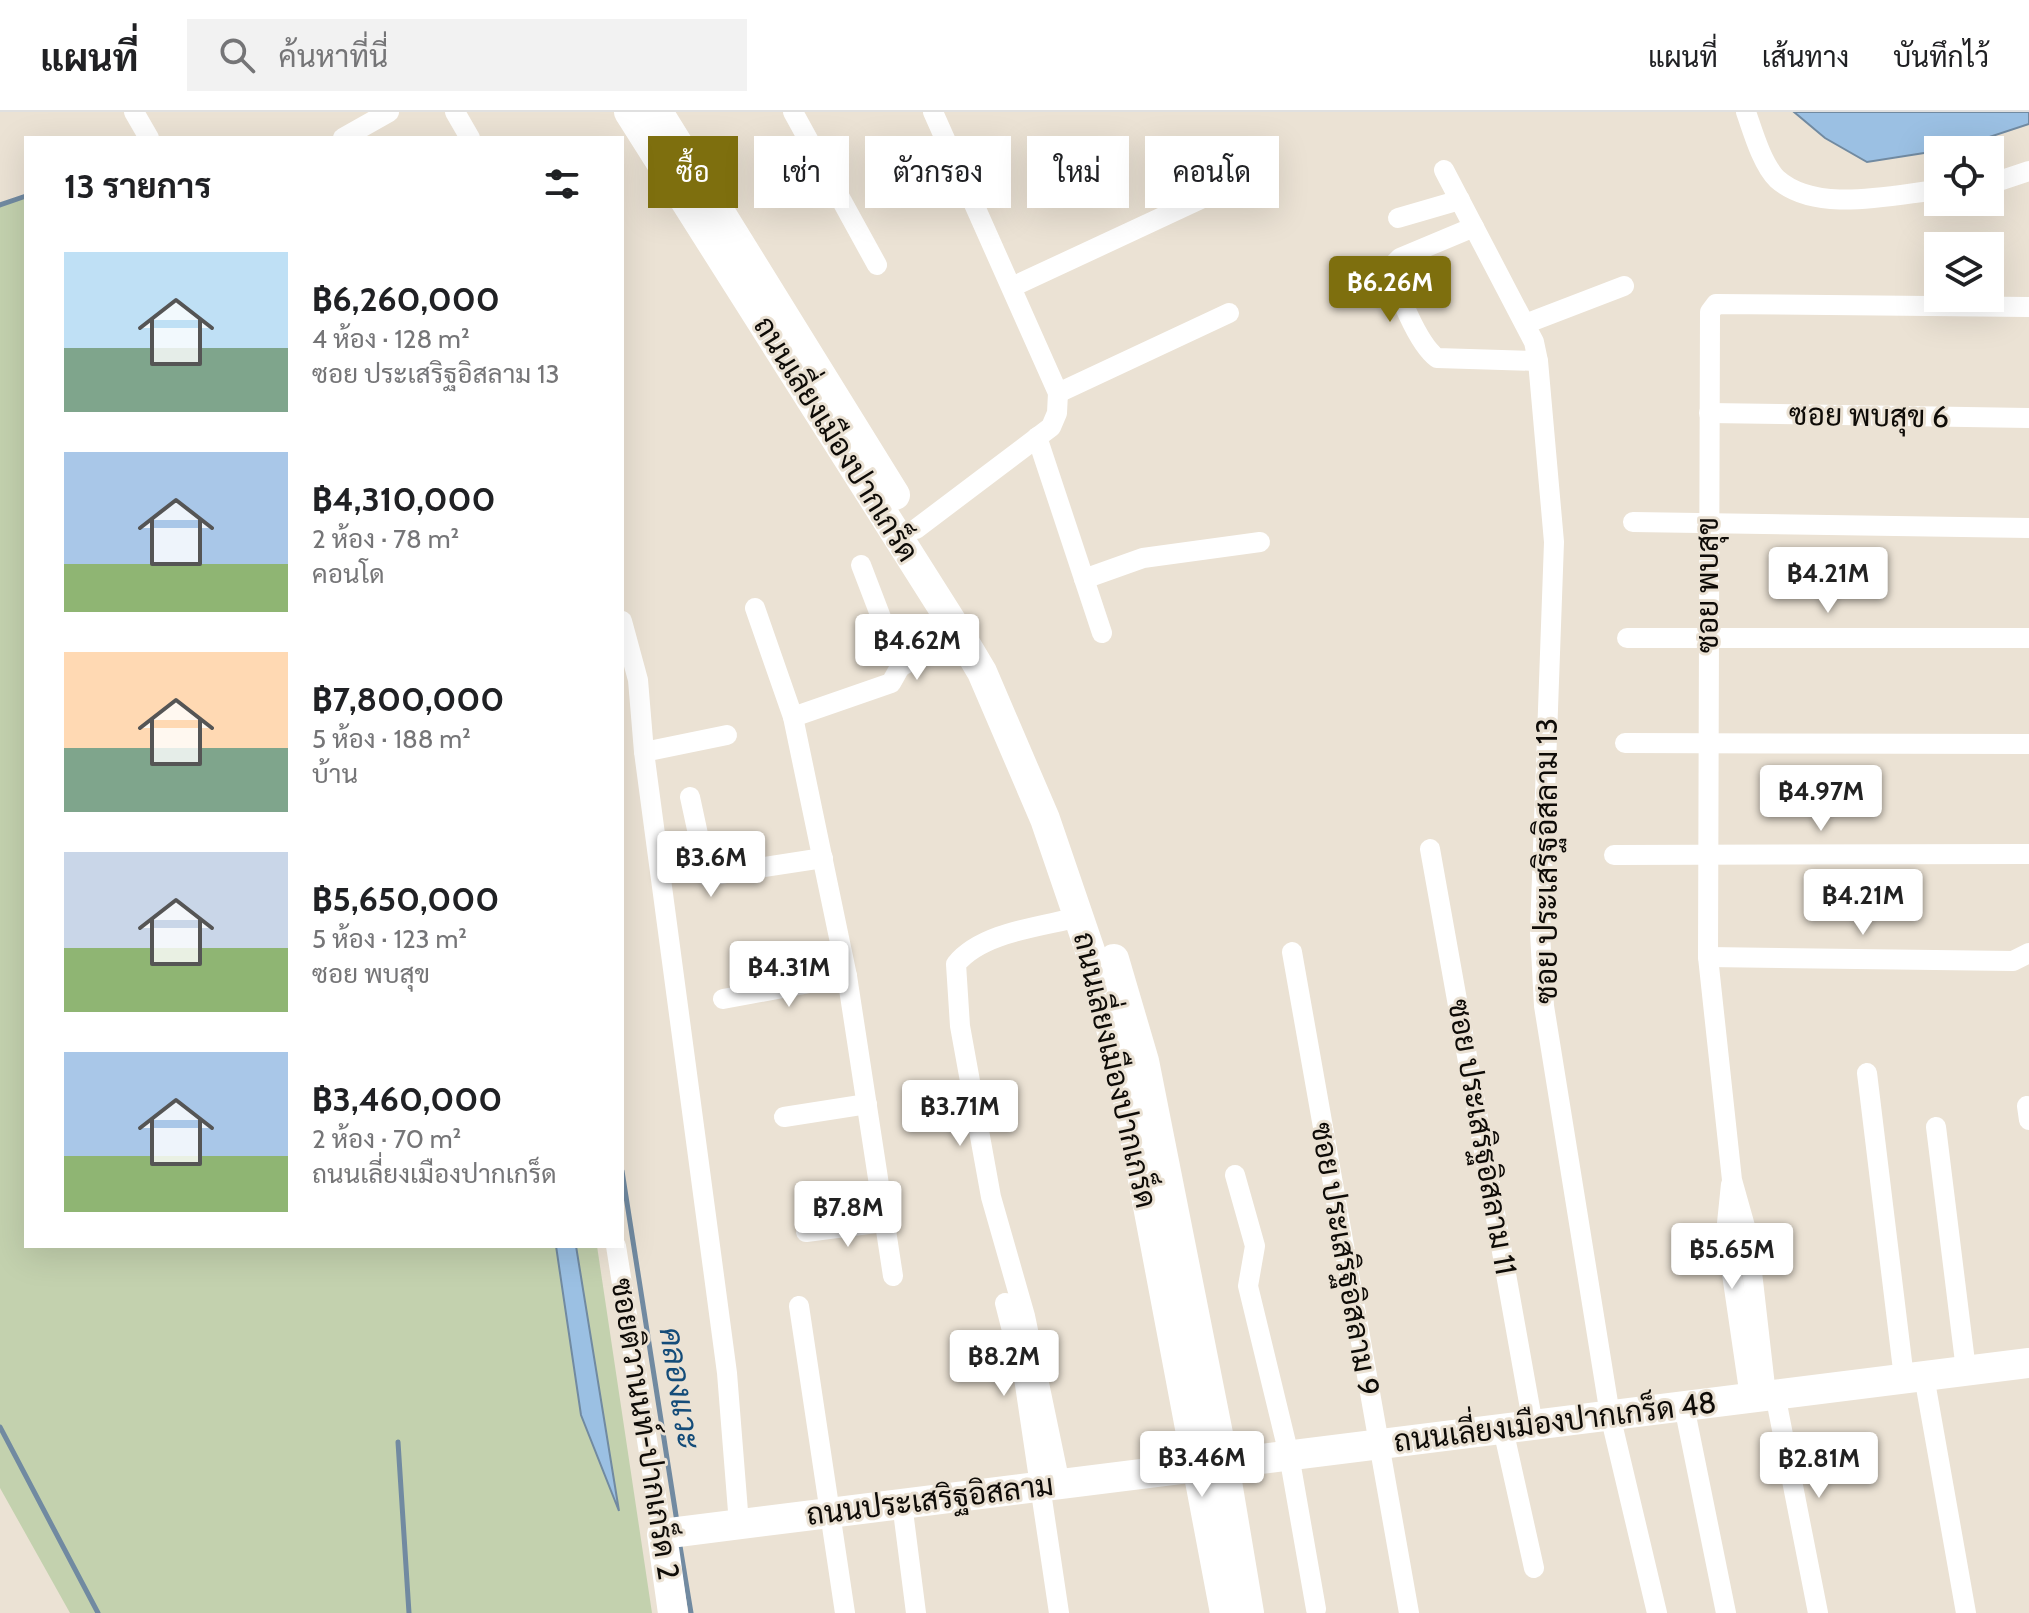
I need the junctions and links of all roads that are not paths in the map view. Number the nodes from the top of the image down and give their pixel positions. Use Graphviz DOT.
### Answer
graph roads {
  1 [pos="134,112"];
  2 [pos="389,112"];
  3 [pos="455,112"];
  4 [pos="629,112"];
  5 [pos="658,112"];
  6 [pos="793,112"];
  7 [pos="933,112"];
  8 [pos="1746,112"];
  9 [pos="148,136"];
  10 [pos="347,136"];
  11 [pos="469,136"];
  12 [pos="1444,170"];
  13 [pos="2029,171"];
  14 [pos="2004,179"];
  15 [pos="1924,192"];
  16 [pos="1460,200"];
  17 [pos="1182,208"];
  18 [pos="1398,218"];
  19 [pos="1474,227"];
  20 [pos="877,265"];
  21 [pos="1624,286"];
  22 [pos="1012,287"];
  23 [pos="2029,307"];
  24 [pos="1229,313"];
  25 [pos="1525,324"];
  26 [pos="1538,361"];
  27 [pos="1058,393"];
  28 [pos="1709,413"];
  29 [pos="2029,418"];
  30 [pos="1037,437"];
  31 [pos="1633,522"];
  32 [pos="1709,524"];
  33 [pos="2029,528"];
  34 [pos="916,529"];
  35 [pos="1260,542"];
  36 [pos="861,565"];
  37 [pos="1084,579"];
  38 [pos="755,608"];
  39 [pos="624,628"];
  40 [pos="955,628"];
  41 [pos="1102,633"];
  42 [pos="1708,637"];
  43 [pos="1627,638"];
  44 [pos="2029,638"];
  45 [pos="897,660"];
  46 [pos="793,717"];
  47 [pos="727,735"];
  48 [pos="1625,743"];
  49 [pos="1708,744"];
  50 [pos="2029,744"];
  51 [pos="644,752"];
  52 [pos="690,797"];
  53 [pos="1430,849"];
  54 [pos="2029,854"];
  55 [pos="1614,855"];
  56 [pos="1707,856"];
  57 [pos="823,858"];
  58 [pos="1079,917"];
  59 [pos="1292,952"];
  60 [pos="2029,953"];
  61 [pos="1708,957"];
  62 [pos="847,976"];
  63 [pos="723,999"];
  64 [pos="1867,1073"];
  65 [pos="867,1104"];
  66 [pos="784,1117"];
  67 [pos="1936,1127"];
  68 [pos="1235,1175"];
  69 [pos="884,1222"];
  70 [pos="806,1232"];
  71 [pos="616,1248"];
  72 [pos="893,1276"];
  73 [pos="1005,1303"];
  74 [pos="799,1306"];
  75 [pos="2029,1363"];
  76 [pos="1966,1370"];
  77 [pos="1914,1377"];
  78 [pos="1764,1395"];
  79 [pos="1684,1406"];
  80 [pos="1610,1415"];
  81 [pos="1533,1425"];
  82 [pos="1503,1429"];
  83 [pos="1377,1444"];
  84 [pos="1289,1455"];
  85 [pos="1211,1465"];
  86 [pos="1049,1485"];
  87 [pos="902,1503"];
  88 [pos="829,1513"];
  89 [pos="739,1524"];
  90 [pos="673,1533"];
  91 [pos="1534,1568"];
  92 [pos="1316,1609"];
  93 [pos="673,1613"];
  94 [pos="845,1613"];
  95 [pos="916,1613"];
  96 [pos="1059,1613"];
  97 [pos="1225,1613"];
  98 [pos="1249,1613"];
  99 [pos="1409,1613"];
  100 [pos="1657,1613"];
  101 [pos="1726,1613"];
  102 [pos="1818,1613"];
  103 [pos="1966,1613"];
  1 -- 9 [label="street"];
  2 -- 10 [label="street"];
  3 -- 11 [label="street"];
  4 -- 40 [label="main road, ถนนเลี่ยงเมืองปากเกร็ด"];
  5 -- 34 [label="main road, ถนนเลี่ยงเมืองปากเกร็ด"];
  6 -- 20 [label="street"];
  7 -- 22 [label="street"];
  8 -- 15 [label="street"];
  12 -- 16 [label="street, ซอย ประเสริฐอิสลาม 13"];
  13 -- 14 [label="street"];
  16 -- 18 [label="street"];
  16 -- 19 [label="street, ซอย ประเสริฐอิสลาม 13"];
  17 -- 22 [label="street"];
  19 -- 25 [label="street, ซอย ประเสริฐอิสลาม 13"];
  19 -- 26 [label="street"];
  21 -- 25 [label="street"];
  22 -- 27 [label="street"];
  23 -- 28 [label="street, ซอย พบสุข"];
  24 -- 27 [label="street"];
  25 -- 26 [label="street, ซอย ประเสริฐอิสลาม 13"];
  26 -- 80 [label="street, ซอย ประเสริฐอิสลาม 13"];
  27 -- 30 [label="street"];
  28 -- 29 [label="street, ซอย พบสุข 6"];
  28 -- 32 [label="street, ซอย พบสุข"];
  30 -- 34 [label="street"];
  30 -- 37 [label="street"];
  31 -- 32 [label="street"];
  32 -- 33 [label="street"];
  32 -- 42 [label="street, ซอย พบสุข"];
  34 -- 85 [label="main road, ถนนเลี่ยงเมืองปากเกร็ด"];
  35 -- 37 [label="street"];
  36 -- 45 [label="street"];
  37 -- 41 [label="street"];
  38 -- 46 [label="street"];
  39 -- 51 [label="street"];
  40 -- 45 [label="street"];
  40 -- 58 [label="main road, ถนนเลี่ยงเมืองปากเกร็ด"];
  42 -- 43 [label="street"];
  42 -- 44 [label="street"];
  42 -- 49 [label="street, ซอย พบสุข"];
  45 -- 46 [label="street"];
  46 -- 57 [label="street"];
  47 -- 51 [label="street"];
  48 -- 49 [label="street"];
  49 -- 50 [label="street"];
  49 -- 56 [label="street, ซอย พบสุข"];
  51 -- 89 [label="street"];
  52 -- 57 [label="street"];
  53 -- 81 [label="street, ซอย ประเสริฐอิสลาม 11"];
  54 -- 56 [label="street"];
  55 -- 56 [label="street"];
  56 -- 61 [label="street, ซอย พบสุข"];
  57 -- 62 [label="street"];
  58 -- 85 [label="main road, ถนนเลี่ยงเมืองปากเกร็ด"];
  58 -- 86 [label="street"];
  59 -- 83 [label="street, ซอย ประเสริฐอิสลาม 9"];
  60 -- 61 [label="street"];
  61 -- 78 [label="street, ซอย พบสุข"];
  62 -- 63 [label="street"];
  62 -- 65 [label="street"];
  64 -- 77 [label="street"];
  65 -- 66 [label="street"];
  65 -- 69 [label="street"];
  67 -- 76 [label="street"];
  68 -- 84 [label="street"];
  69 -- 70 [label="street"];
  69 -- 72 [label="street"];
  71 -- 90 [label="street, ซอยติวานนท์-ปากเกร็ด 2"];
  73 -- 86 [label="street"];
  74 -- 88 [label="street"];
  75 -- 76 [label="main road, ถนนเลี่ยงเมืองปากเกร็ด 48"];
  76 -- 77 [label="main road, ถนนเลี่ยงเมืองปากเกร็ด 48"];
  77 -- 78 [label="main road, ถนนเลี่ยงเมืองปากเกร็ด 48"];
  77 -- 103 [label="street"];
  78 -- 79 [label="main road, ถนนเลี่ยงเมืองปากเกร็ด 48"];
  78 -- 102 [label="street, ซอย พบสุข"];
  79 -- 80 [label="main road, ถนนเลี่ยงเมืองปากเกร็ด 48"];
  79 -- 101 [label="street"];
  80 -- 81 [label="main road, ถนนเลี่ยงเมืองปากเกร็ด 48"];
  80 -- 100 [label="street, ซอย ประเสริฐอิสลาม 13"];
  81 -- 82 [label="main road, ถนนเลี่ยงเมืองปากเกร็ด 48"];
  82 -- 83 [label="main road, ถนนเลี่ยงเมืองปากเกร็ด 48"];
  82 -- 91 [label="street"];
  83 -- 84 [label="main road, ถนนเลี่ยงเมืองปากเกร็ด 48"];
  83 -- 99 [label="street, ซอย ประเสริฐอิสลาม 9"];
  84 -- 85 [label="main road, ถนนเลี่ยงเมืองปากเกร็ด 48"];
  84 -- 92 [label="street"];
  85 -- 86 [label="main road, ถนนประเสริฐอิสลาม"];
  85 -- 97 [label="main road, ถนนเลี่ยงเมืองปากเกร็ด"];
  85 -- 98 [label="main road, ถนนเลี่ยงเมืองปากเกร็ด"];
  86 -- 87 [label="main road, ถนนประเสริฐอิสลาม"];
  86 -- 96 [label="street"];
  87 -- 88 [label="main road, ถนนประเสริฐอิสลาม"];
  87 -- 95 [label="street"];
  88 -- 89 [label="main road, ถนนประเสริฐอิสลาม"];
  88 -- 94 [label="street"];
  89 -- 90 [label="main road, ถนนประเสริฐอิสลาม"];
  90 -- 93 [label="main road, ซอยติวานนท์-ปากเกร็ด 2"];
}
